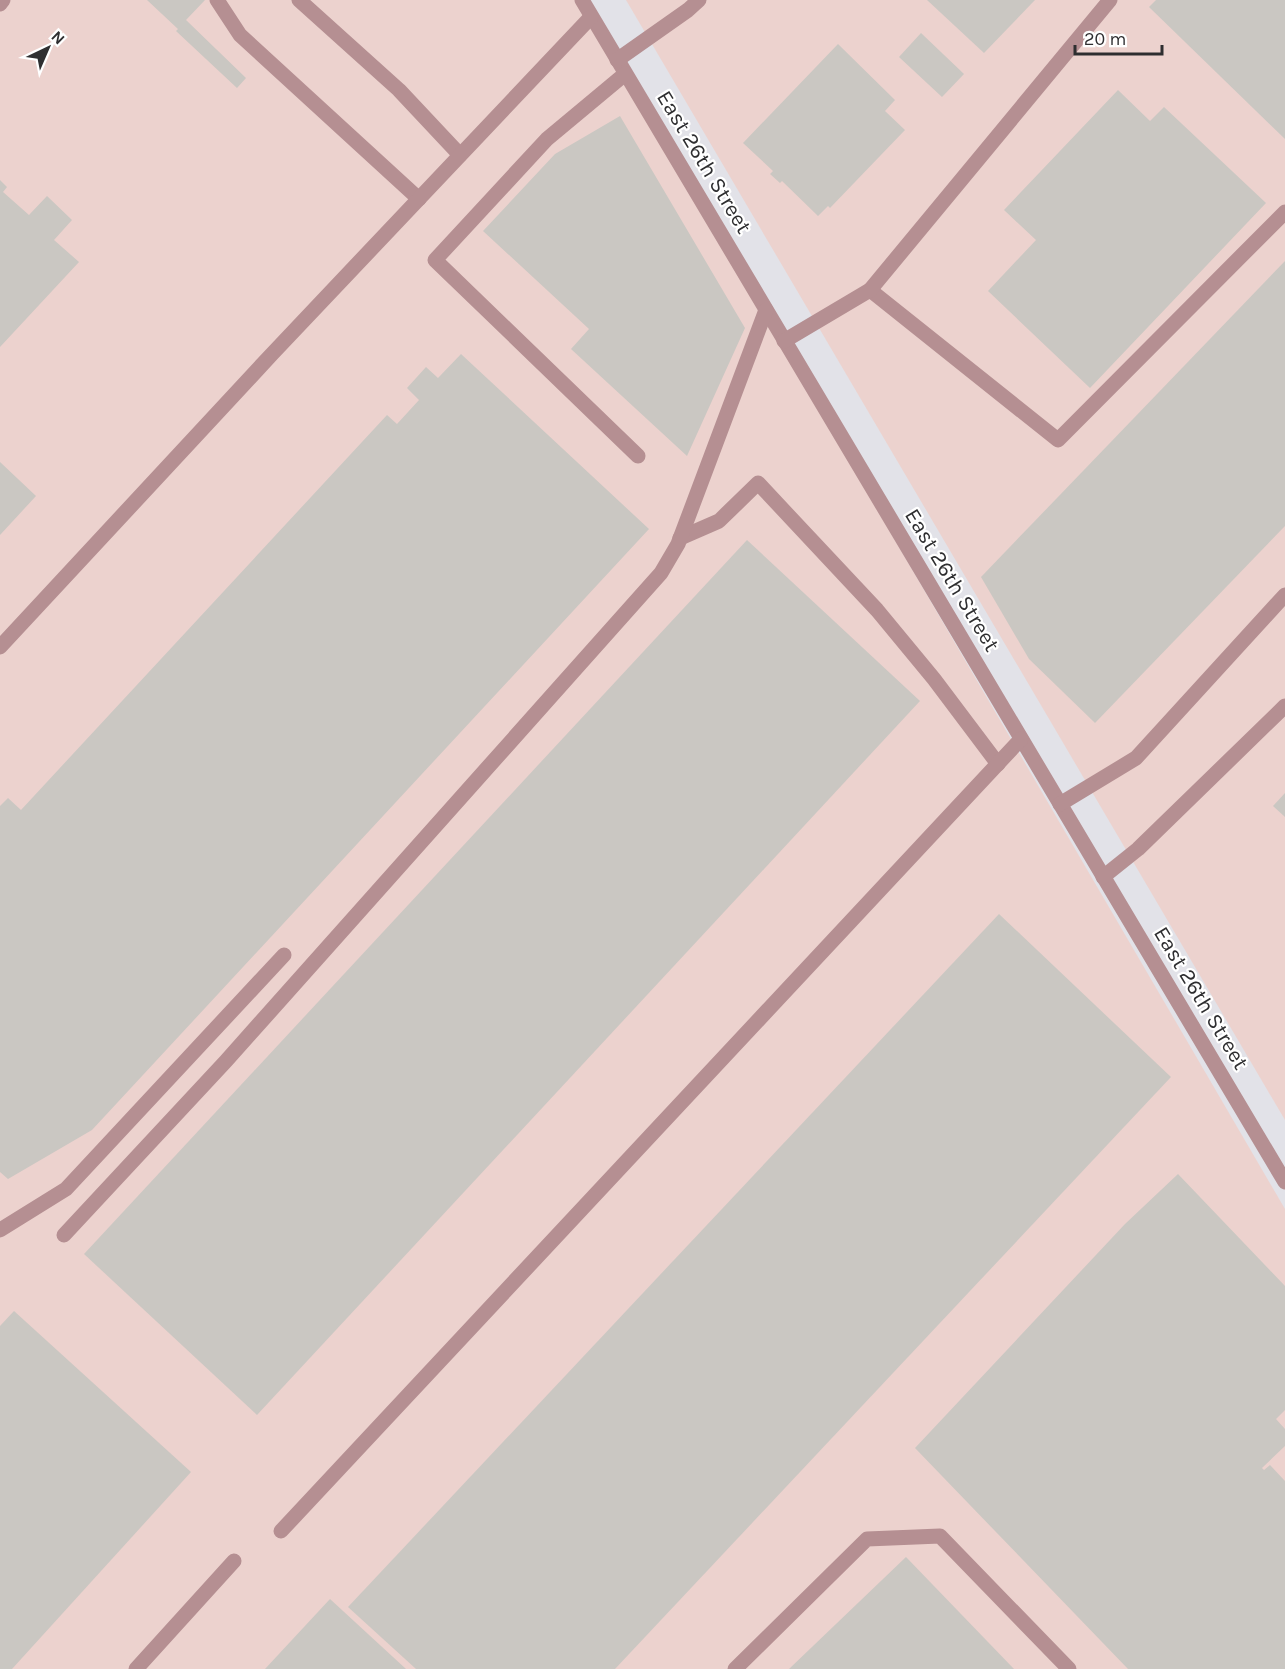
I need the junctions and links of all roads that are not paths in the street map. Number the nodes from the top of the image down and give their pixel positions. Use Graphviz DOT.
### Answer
graph roads {
  1 [pos="3,0"];
  2 [pos="217,0"];
  3 [pos="299,0"];
  4 [pos="582,0"];
  5 [pos="699,0"];
  6 [pos="1110,0"];
  7 [pos="0,4"];
  8 [pos="591,17"];
  9 [pos="616,60"];
  10 [pos="625,74"];
  11 [pos="460,155"];
  12 [pos="419,199"];
  13 [pos="1285,212"];
  14 [pos="870,290"];
  15 [pos="766,310"];
  16 [pos="784,341"];
  17 [pos="638,456"];
  18 [pos="680,538"];
  19 [pos="1285,595"];
  20 [pos="0,647"];
  21 [pos="1285,706"];
  22 [pos="1021,740"];
  23 [pos="998,764"];
  24 [pos="1060,804"];
  25 [pos="1103,877"];
  26 [pos="284,955"];
  27 [pos="1285,1182"];
  28 [pos="2,1225"];
  29 [pos="64,1235"];
  30 [pos="281,1531"];
  31 [pos="234,1561"];
  32 [pos="136,1669"];
  33 [pos="735,1669"];
  34 [pos="1069,1669"];
  1 -- 7 [label="street"];
  2 -- 12 [label="street"];
  3 -- 11 [label="street"];
  4 -- 8 [label="street, East 26th Street"];
  5 -- 9 [label="street"];
  6 -- 14 [label="street"];
  8 -- 9 [label="street, East 26th Street"];
  8 -- 11 [label="street"];
  9 -- 10 [label="street, East 26th Street"];
  10 -- 15 [label="street, East 26th Street"];
  10 -- 17 [label="street"];
  11 -- 12 [label="street"];
  12 -- 20 [label="street"];
  13 -- 14 [label="street"];
  14 -- 16 [label="street"];
  15 -- 16 [label="street, East 26th Street"];
  15 -- 18 [label="street"];
  16 -- 22 [label="street, East 26th Street"];
  18 -- 23 [label="street"];
  18 -- 29 [label="street"];
  19 -- 24 [label="street"];
  21 -- 25 [label="street"];
  22 -- 23 [label="street"];
  22 -- 24 [label="street, East 26th Street"];
  23 -- 30 [label="street"];
  24 -- 25 [label="street, East 26th Street"];
  25 -- 27 [label="street, East 26th Street"];
  26 -- 28 [label="street"];
  31 -- 32 [label="street"];
  33 -- 34 [label="street"];
}
